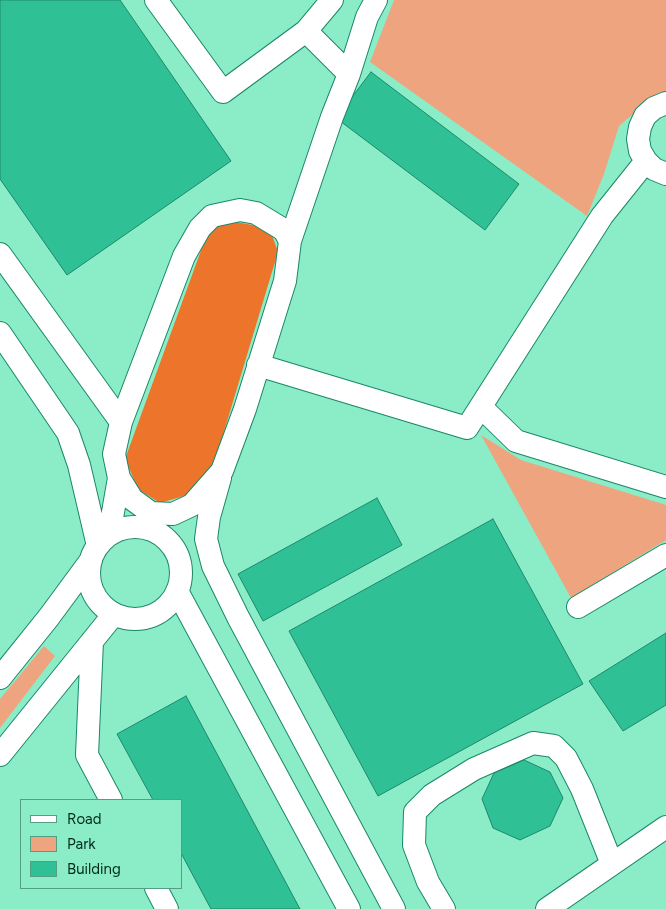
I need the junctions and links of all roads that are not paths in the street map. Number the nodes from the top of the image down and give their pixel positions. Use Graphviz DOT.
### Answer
graph roads {
  1 [pos="156,0"];
  2 [pos="332,0"];
  3 [pos="376,0"];
  4 [pos="306,31"];
  5 [pos="349,74"];
  6 [pos="666,103"];
  7 [pos="646,161"];
  8 [pos="666,174"];
  9 [pos="290,241"];
  10 [pos="0,254"];
  11 [pos="0,333"];
  12 [pos="258,365"];
  13 [pos="481,407"];
  14 [pos="121,422"];
  15 [pos="222,471"];
  16 [pos="119,478"];
  17 [pos="666,487"];
  18 [pos="173,514"];
  19 [pos="99,547"];
  20 [pos="174,549"];
  21 [pos="666,555"];
  22 [pos="177,591"];
  23 [pos="578,607"];
  24 [pos="114,614"];
  25 [pos="92,641"];
  26 [pos="0,678"];
  27 [pos="0,755"];
  28 [pos="110,799"];
  29 [pos="666,827"];
  30 [pos="612,864"];
  31 [pos="157,889"];
  32 [pos="167,909"];
  33 [pos="349,909"];
  34 [pos="394,909"];
  35 [pos="444,909"];
  36 [pos="547,909"];
  1 -- 4 [label="lane"];
  2 -- 4 [label="lane"];
  3 -- 5 [label="lane"];
  4 -- 5 [label="lane"];
  5 -- 9 [label="lane"];
  6 -- 7 [label="lane"];
  7 -- 8 [label="lane"];
  7 -- 13 [label="lane"];
  9 -- 12 [label="lane"];
  9 -- 14 [label="lane"];
  10 -- 14 [label="lane"];
  11 -- 19 [label="lane"];
  12 -- 13 [label="lane"];
  12 -- 15 [label="lane"];
  13 -- 17 [label="lane"];
  14 -- 16 [label="lane"];
  15 -- 18 [label="lane"];
  15 -- 34 [label="lane"];
  16 -- 18 [label="lane"];
  16 -- 19 [label="lane"];
  18 -- 20 [label="lane"];
  19 -- 20 [label="lane"];
  19 -- 24 [label="lane"];
  19 -- 26 [label="lane"];
  20 -- 22 [label="lane"];
  21 -- 23 [label="lane"];
  22 -- 24 [label="lane"];
  22 -- 33 [label="lane"];
  24 -- 25 [label="lane"];
  25 -- 27 [label="lane"];
  25 -- 28 [label="lane"];
  29 -- 30 [label="lane"];
  30 -- 35 [label="lane"];
  30 -- 36 [label="lane"];
  31 -- 32 [label="lane"];
}
